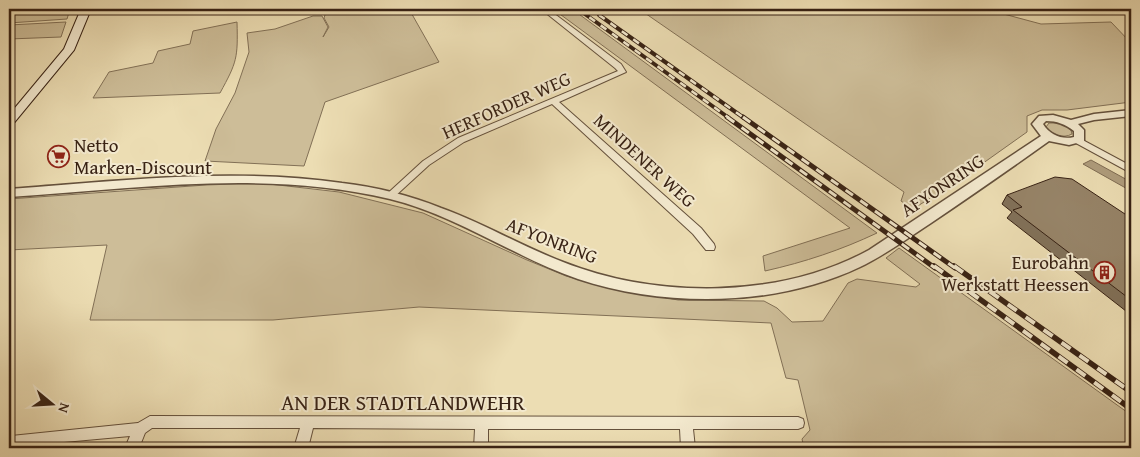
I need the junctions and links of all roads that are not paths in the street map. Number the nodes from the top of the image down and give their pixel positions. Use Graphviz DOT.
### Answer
graph roads {
  1 [pos="86,9"];
  2 [pos="544,9"];
  3 [pos="553,100"];
  4 [pos="1131,113"];
  5 [pos="9,122"];
  6 [pos="1070,123"];
  7 [pos="1049,136"];
  8 [pos="1077,140"];
  9 [pos="1131,170"];
  10 [pos="9,193"];
  11 [pos="390,196"];
  12 [pos="710,247"];
  13 [pos="308,423"];
  14 [pos="798,423"];
  15 [pos="482,424"];
  16 [pos="686,424"];
  17 [pos="140,429"];
  18 [pos="11,442"];
  19 [pos="132,448"];
  20 [pos="301,448"];
  21 [pos="481,448"];
  22 [pos="688,448"];
  1 -- 5 [label="main road"];
  2 -- 3 [label="street, HERFORDER WEG"];
  3 -- 11 [label="street, HERFORDER WEG"];
  3 -- 12 [label="street, MINDENER WEG"];
  4 -- 6 [label="street"];
  6 -- 7 [label="street"];
  6 -- 8 [label="street"];
  7 -- 8 [label="street"];
  7 -- 11 [label="street, AFYONRING"];
  8 -- 9 [label="street"];
  10 -- 11 [label="street, AFYONRING"];
  13 -- 15 [label="street, AN DER STADTLANDWEHR"];
  13 -- 17 [label="street, AN DER STADTLANDWEHR"];
  13 -- 20 [label="street"];
  14 -- 16 [label="street, AN DER STADTLANDWEHR"];
  15 -- 16 [label="street, AN DER STADTLANDWEHR"];
  15 -- 21 [label="street"];
  16 -- 22 [label="street"];
  17 -- 18 [label="street, AN DER STADTLANDWEHR"];
  17 -- 19 [label="street"];
}
